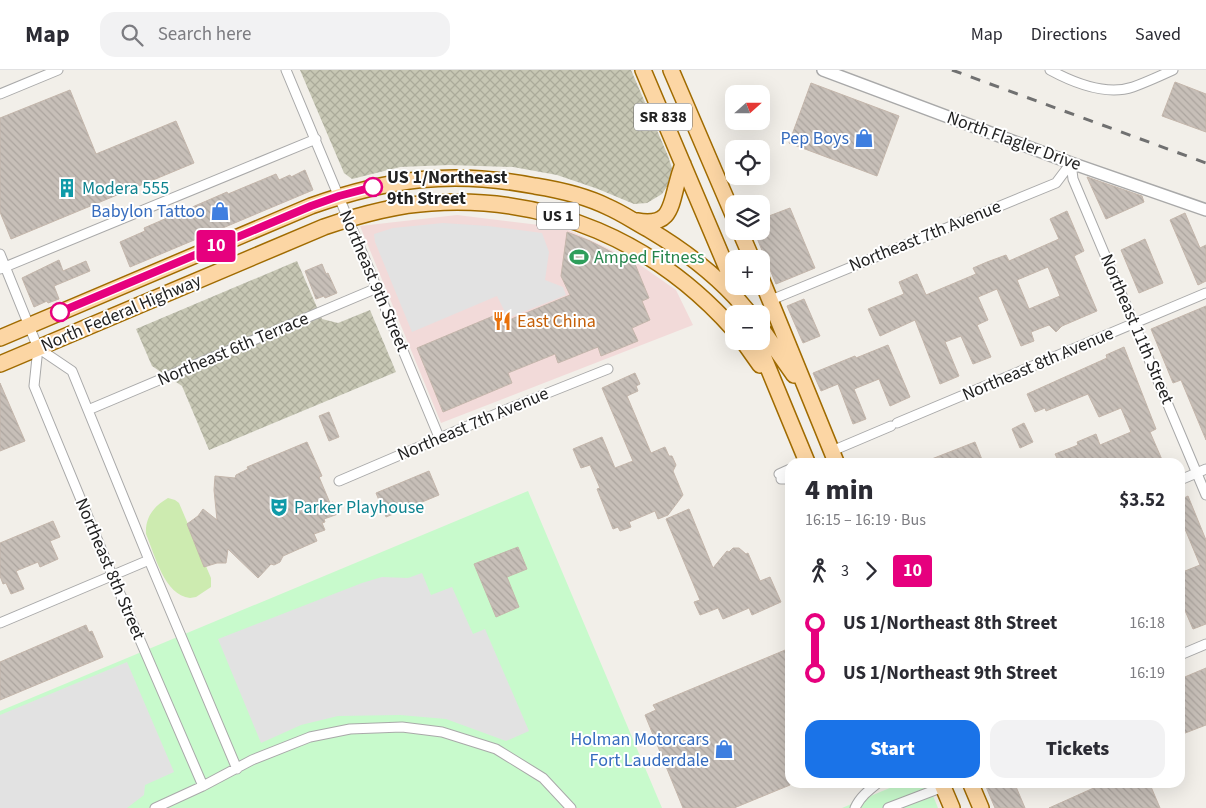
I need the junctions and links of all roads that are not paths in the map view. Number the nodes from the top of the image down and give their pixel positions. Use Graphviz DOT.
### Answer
graph roads {
  1 [pos="58,70"];
  2 [pos="286,70"];
  3 [pos="643,70"];
  4 [pos="671,70"];
  5 [pos="823,70"];
  6 [pos="1050,70"];
  7 [pos="1173,70"];
  8 [pos="0,94"];
  9 [pos="316,139"];
  10 [pos="1072,162"];
  11 [pos="683,164"];
  12 [pos="339,196"];
  13 [pos="725,196"];
  14 [pos="1206,210"];
  15 [pos="348,219"];
  16 [pos="632,220"];
  17 [pos="0,254"];
  18 [pos="725,264"];
  19 [pos="3,268"];
  20 [pos="377,288"];
  21 [pos="1206,293"];
  22 [pos="769,295"];
  23 [pos="771,300"];
  24 [pos="741,305"];
  25 [pos="725,320"];
  26 [pos="1134,322"];
  27 [pos="29,326"];
  28 [pos="0,338"];
  29 [pos="770,341"];
  30 [pos="38,348"];
  31 [pos="749,350"];
  32 [pos="760,350"];
  33 [pos="0,364"];
  34 [pos="608,369"];
  35 [pos="776,390"];
  36 [pos="812,403"];
  37 [pos="88,410"];
  38 [pos="439,437"];
  39 [pos="834,457"];
  40 [pos="805,458"];
  41 [pos="1206,469"];
  42 [pos="1197,472"];
  43 [pos="1185,478"];
  44 [pos="339,481"];
  45 [pos="1206,495"];
  46 [pos="149,560"];
  47 [pos="112,575"];
  48 [pos="0,622"];
  49 [pos="1206,644"];
  50 [pos="1185,653"];
  51 [pos="237,769"];
  52 [pos="203,786"];
  53 [pos="872,788"];
  54 [pos="935,788"];
  55 [pos="943,788"];
  56 [pos="972,788"];
  57 [pos="155,808"];
  58 [pos="571,808"];
  59 [pos="855,808"];
  60 [pos="888,808"];
  61 [pos="952,808"];
  62 [pos="981,808"];
  1 -- 8 [label="street"];
  2 -- 9 [label="street, Northeast 9th Street"];
  3 -- 11 [label="main road, SR 838"];
  4 -- 13 [label="main road, SR 838"];
  5 -- 10 [label="street, North Flagler Drive"];
  6 -- 7 [label="street"];
  9 -- 12 [label="street, Northeast 9th Street"];
  9 -- 19 [label="street"];
  10 -- 14 [label="street, North Flagler Drive"];
  10 -- 23 [label="street, Northeast 7th Avenue"];
  10 -- 26 [label="street, Northeast 11th Street"];
  11 -- 16 [label="main road"];
  11 -- 18 [label="main road, SR 838"];
  12 -- 15 [label="street, Northeast 9th Street"];
  12 -- 16 [label="main road, North Federal Highway / US 1"];
  12 -- 27 [label="main road, North Federal Highway / US 1"];
  15 -- 20 [label="street, Northeast 9th Street"];
  15 -- 25 [label="main road, North Federal Highway / US 1"];
  15 -- 30 [label="main road, North Federal Highway / US 1"];
  16 -- 24 [label="main road, North Federal Highway / US 1"];
  17 -- 19 [label="street, Northeast 8th Street"];
  19 -- 27 [label="street, Northeast 8th Street"];
  20 -- 37 [label="street, Northeast 6th Terrace"];
  20 -- 38 [label="street, Northeast 9th Street"];
  21 -- 26 [label="street, Northeast 8th Avenue"];
  22 -- 23 [label="main road"];
  23 -- 36 [label="main road"];
  26 -- 39 [label="street, Northeast 8th Avenue"];
  26 -- 42 [label="street, Northeast 11th Street"];
  27 -- 28 [label="main road, North Federal Highway / US 1"];
  27 -- 30 [label="street, Northeast 8th Street"];
  29 -- 36 [label="main road"];
  30 -- 33 [label="main road, North Federal Highway / US 1"];
  30 -- 37 [label="street"];
  30 -- 47 [label="street, Northeast 8th Street"];
  31 -- 35 [label="main road"];
  32 -- 35 [label="main road"];
  34 -- 38 [label="street, Northeast 7th Avenue"];
  35 -- 40 [label="main road"];
  36 -- 39 [label="main road"];
  37 -- 46 [label="street"];
  38 -- 44 [label="street, Northeast 7th Avenue"];
  41 -- 42 [label="street"];
  42 -- 43 [label="street"];
  42 -- 45 [label="street, Northeast 11th Street"];
  46 -- 47 [label="street"];
  46 -- 51 [label="street"];
  47 -- 48 [label="street"];
  47 -- 52 [label="street, Northeast 8th Street"];
  49 -- 50 [label="street"];
  51 -- 52 [label="street"];
  51 -- 58 [label="street"];
  52 -- 57 [label="street"];
  53 -- 59 [label="street"];
  54 -- 60 [label="street"];
  55 -- 61 [label="main road"];
  56 -- 62 [label="main road"];
}
